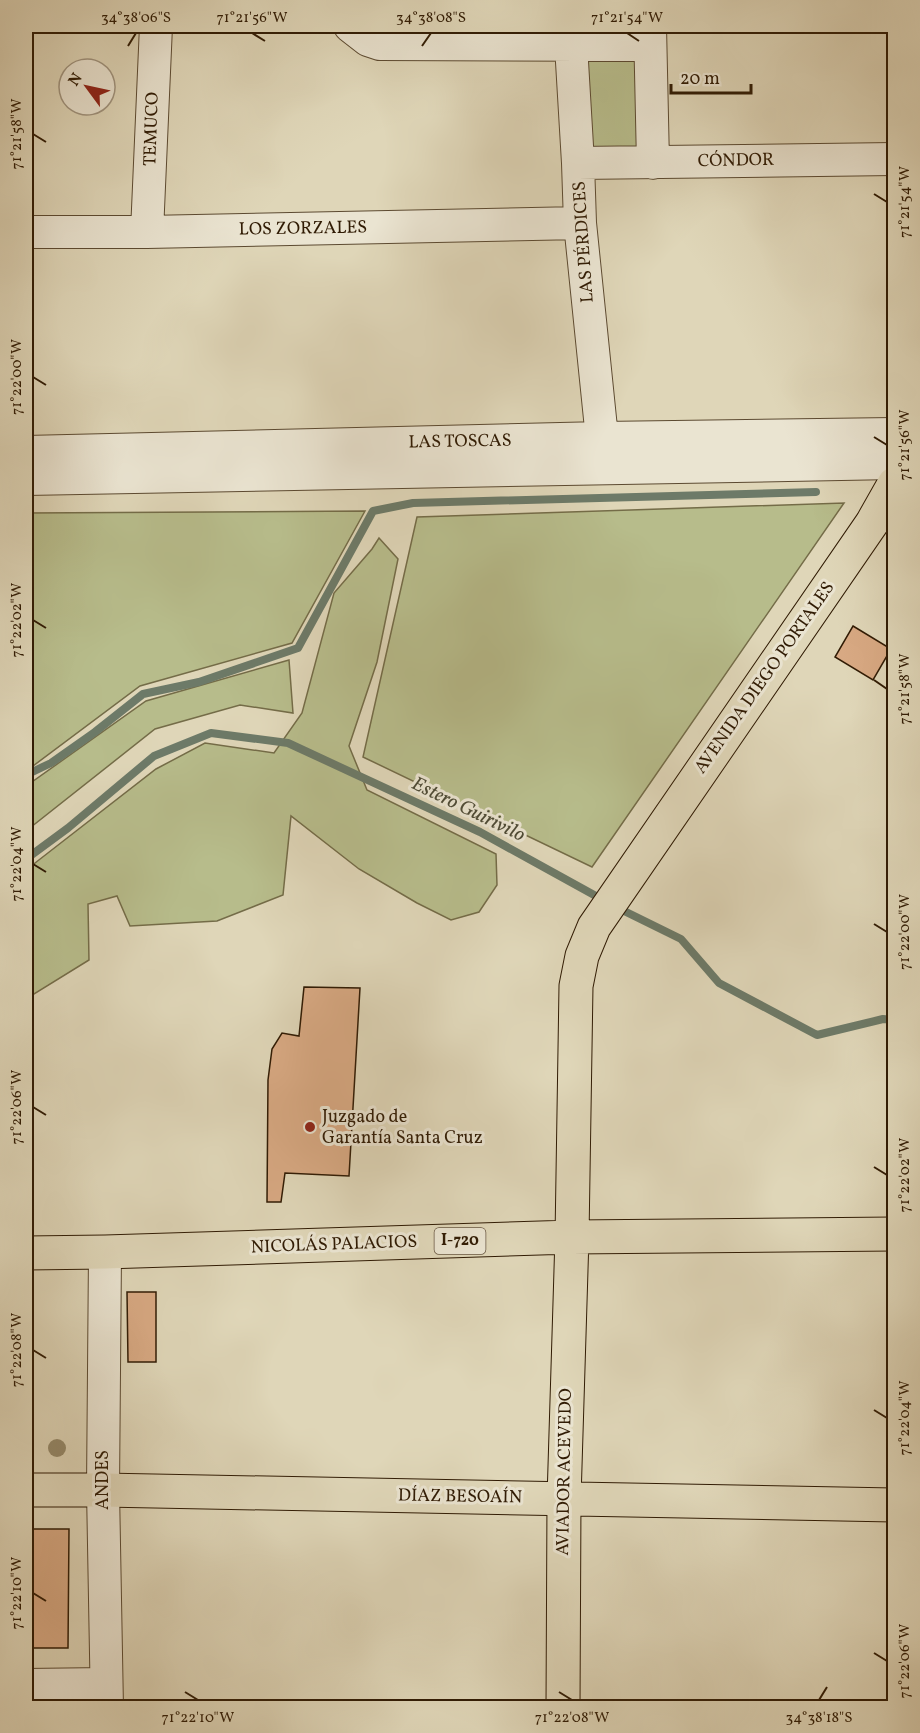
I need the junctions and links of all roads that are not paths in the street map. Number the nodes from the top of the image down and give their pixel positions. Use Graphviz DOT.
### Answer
graph roads {
  1 [pos="156,26"];
  2 [pos="350,26"];
  3 [pos="650,35"];
  4 [pos="571,45"];
  5 [pos="894,159"];
  6 [pos="653,162"];
  7 [pos="578,164"];
  8 [pos="580,223"];
  9 [pos="26,232"];
  10 [pos="147,232"];
  11 [pos="894,434"];
  12 [pos="602,438"];
  13 [pos="26,452"];
  14 [pos="894,463"];
  15 [pos="26,479"];
  16 [pos="894,484"];
  17 [pos="894,1234"];
  18 [pos="572,1237"];
  19 [pos="105,1252"];
  20 [pos="26,1253"];
  21 [pos="26,1490"];
  22 [pos="103,1490"];
  23 [pos="564,1499"];
  24 [pos="894,1505"];
  25 [pos="26,1685"];
  26 [pos="107,1696"];
  27 [pos="563,1707"];
  1 -- 10 [label="street, TEMUCO"];
  2 -- 4 [label="street"];
  3 -- 4 [label="street"];
  3 -- 6 [label="street"];
  4 -- 7 [label="street, LAS PÉRDICES"];
  5 -- 6 [label="street, CÓNDOR"];
  6 -- 7 [label="street, CÓNDOR"];
  7 -- 8 [label="street, LAS PÉRDICES"];
  8 -- 10 [label="street, LOS ZORZALES"];
  8 -- 12 [label="street, LAS PÉRDICES"];
  9 -- 10 [label="street, LOS ZORZALES"];
  11 -- 12 [label="street, LAS TOSCAS"];
  12 -- 13 [label="street, LAS TOSCAS"];
  14 -- 15 [label="street, LAS TOSCAS"];
  16 -- 18 [label="main road, AVENIDA DIEGO PORTALES"];
  17 -- 18 [label="main road, NICOLÁS PALACIOS / I-720"];
  18 -- 19 [label="main road, NICOLÁS PALACIOS / I-720"];
  18 -- 23 [label="main road, AVIADOR ACEVEDO"];
  19 -- 20 [label="main road, NICOLÁS PALACIOS / I-720"];
  19 -- 22 [label="street, ANDES"];
  21 -- 22 [label="main road, DÍAZ BESOAÍN"];
  22 -- 23 [label="main road, DÍAZ BESOAÍN"];
  22 -- 26 [label="street, ANDES"];
  23 -- 24 [label="main road, DÍAZ BESOAÍN"];
  23 -- 27 [label="main road, AVIADOR ACEVEDO"];
  25 -- 26 [label="street"];
}
